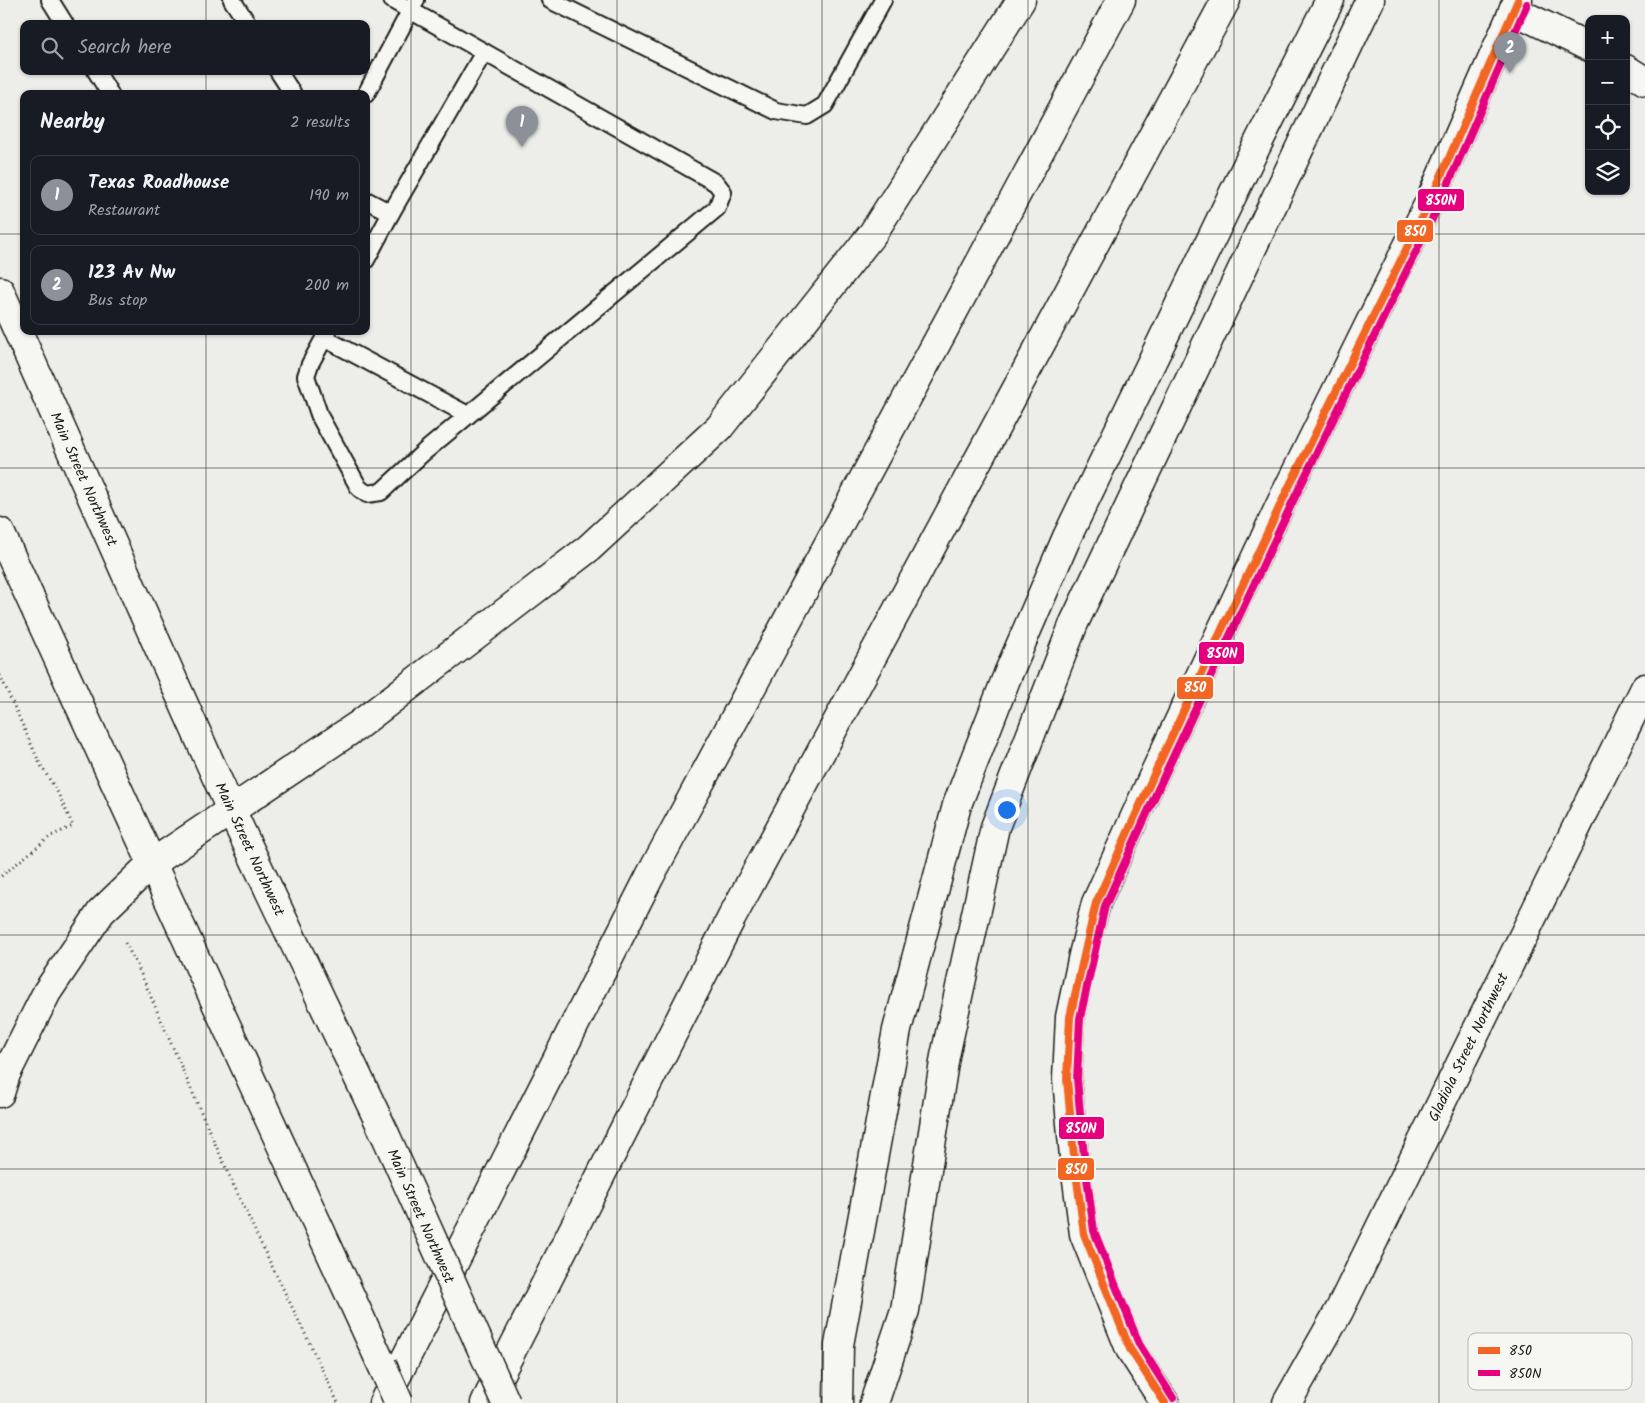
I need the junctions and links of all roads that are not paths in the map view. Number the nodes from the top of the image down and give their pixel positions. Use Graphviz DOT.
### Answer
graph roads {
  1 [pos="50,0"];
  2 [pos="232,0"];
  3 [pos="392,0"];
  4 [pos="550,0"];
  5 [pos="883,0"];
  6 [pos="1021,0"];
  7 [pos="1121,0"];
  8 [pos="1226,0"];
  9 [pos="1330,0"];
  10 [pos="1370,0"];
  11 [pos="413,5"];
  12 [pos="1515,5"];
  13 [pos="62,20"];
  14 [pos="245,20"];
  15 [pos="1585,45"];
  16 [pos="484,52"];
  17 [pos="1630,72"];
  18 [pos="98,75"];
  19 [pos="281,75"];
  20 [pos="1645,81"];
  21 [pos="108,90"];
  22 [pos="290,90"];
  23 [pos="368,90"];
  24 [pos="370,202"];
  25 [pos="392,213"];
  26 [pos="370,253"];
  27 [pos="0,291"];
  28 [pos="326,335"];
  29 [pos="468,415"];
  30 [pos="0,532"];
  31 [pos="1645,688"];
  32 [pos="231,810"];
  33 [pos="151,864"];
  34 [pos="0,1093"];
  35 [pos="383,1403"];
  36 [pos="399,1403"];
  37 [pos="485,1403"];
  38 [pos="506,1403"];
  39 [pos="838,1403"];
  40 [pos="874,1403"];
  41 [pos="1165,1403"];
  42 [pos="1287,1403"];
  1 -- 13 [label="lane"];
  2 -- 14 [label="lane"];
  3 -- 11 [label="lane"];
  4 -- 5 [label="lane"];
  6 -- 32 [label="main road"];
  7 -- 35 [label="main road"];
  8 -- 37 [label="main road"];
  9 -- 39 [label="main road"];
  10 -- 40 [label="main road"];
  11 -- 16 [label="lane"];
  11 -- 23 [label="lane"];
  12 -- 15 [label="main road"];
  12 -- 41 [label="main road"];
  16 -- 25 [label="lane"];
  16 -- 29 [label="lane"];
  17 -- 20 [label="main road"];
  18 -- 21 [label="lane"];
  19 -- 22 [label="lane"];
  24 -- 25 [label="lane"];
  25 -- 26 [label="lane"];
  27 -- 32 [label="main road, Main Street Northwest"];
  28 -- 29 [label="lane"];
  28 -- 29 [label="lane"];
  30 -- 33 [label="main road"];
  31 -- 42 [label="main road, Gladiola Street Northwest"];
  32 -- 33 [label="main road"];
  32 -- 38 [label="main road, Main Street Northwest, bridge"];
  33 -- 34 [label="main road"];
  33 -- 36 [label="main road, bridge"];
}
